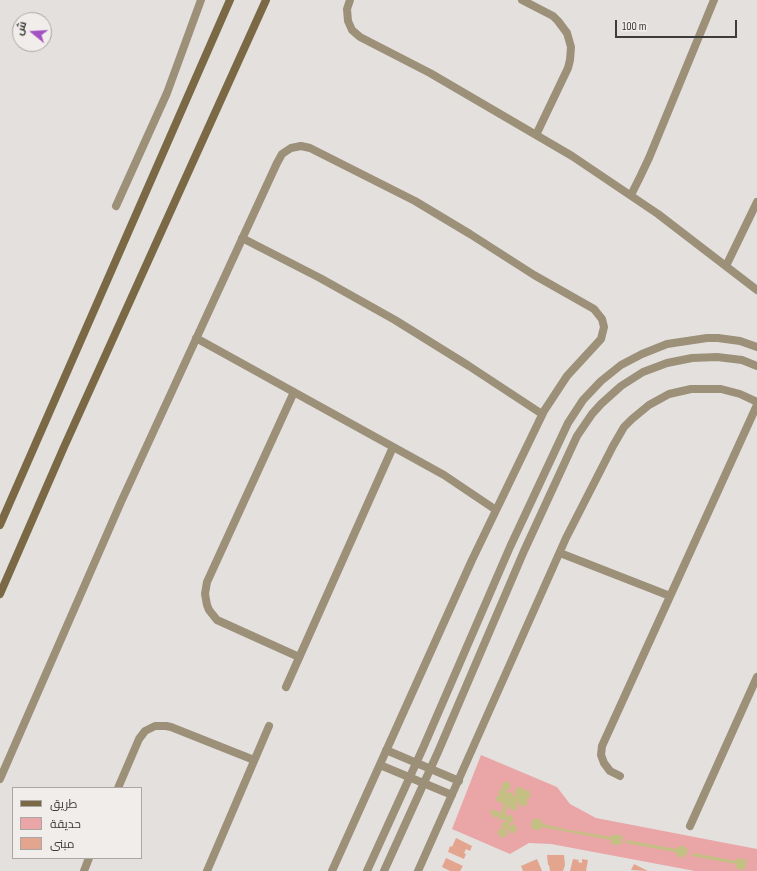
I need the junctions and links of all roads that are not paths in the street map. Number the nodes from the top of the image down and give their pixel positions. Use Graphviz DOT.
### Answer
graph roads {
  1 [pos="202,0"];
  2 [pos="230,0"];
  3 [pos="266,0"];
  4 [pos="350,0"];
  5 [pos="522,0"];
  6 [pos="714,0"];
  7 [pos="536,135"];
  8 [pos="631,194"];
  9 [pos="757,202"];
  10 [pos="116,206"];
  11 [pos="242,238"];
  12 [pos="726,266"];
  13 [pos="757,290"];
  14 [pos="196,338"];
  15 [pos="757,347"];
  16 [pos="757,366"];
  17 [pos="294,392"];
  18 [pos="757,402"];
  19 [pos="757,405"];
  20 [pos="542,414"];
  21 [pos="393,447"];
  22 [pos="496,510"];
  23 [pos="0,525"];
  24 [pos="560,553"];
  25 [pos="0,594"];
  26 [pos="670,596"];
  27 [pos="299,657"];
  28 [pos="757,677"];
  29 [pos="286,687"];
  30 [pos="269,726"];
  31 [pos="386,750"];
  32 [pos="254,760"];
  33 [pos="416,763"];
  34 [pos="380,765"];
  35 [pos="430,769"];
  36 [pos="620,776"];
  37 [pos="409,777"];
  38 [pos="0,779"];
  39 [pos="459,781"];
  40 [pos="423,783"];
  41 [pos="118,787"];
  42 [pos="452,796"];
  43 [pos="690,826"];
  44 [pos="89,859"];
  45 [pos="84,871"];
  46 [pos="207,871"];
  47 [pos="332,871"];
  48 [pos="367,871"];
  49 [pos="384,871"];
  50 [pos="418,871"];
  1 -- 10 [label="street"];
  2 -- 23 [label="main road"];
  3 -- 25 [label="main road"];
  4 -- 7 [label="street"];
  5 -- 7 [label="street"];
  6 -- 8 [label="street"];
  7 -- 8 [label="street"];
  8 -- 12 [label="street"];
  9 -- 12 [label="street"];
  11 -- 14 [label="street"];
  11 -- 20 [label="street"];
  11 -- 20 [label="street"];
  12 -- 13 [label="street"];
  14 -- 17 [label="street"];
  14 -- 38 [label="street"];
  15 -- 33 [label="street"];
  16 -- 35 [label="street"];
  17 -- 21 [label="street"];
  17 -- 27 [label="street"];
  18 -- 24 [label="street"];
  19 -- 26 [label="street"];
  20 -- 22 [label="street"];
  21 -- 22 [label="street"];
  21 -- 27 [label="street"];
  22 -- 31 [label="street"];
  24 -- 26 [label="street"];
  24 -- 39 [label="street"];
  26 -- 36 [label="street"];
  27 -- 29 [label="street"];
  28 -- 43 [label="street"];
  30 -- 32 [label="street"];
  31 -- 33 [label="street"];
  31 -- 34 [label="street"];
  32 -- 41 [label="street"];
  32 -- 46 [label="street"];
  33 -- 35 [label="street"];
  33 -- 37 [label="street"];
  34 -- 37 [label="street"];
  34 -- 47 [label="street"];
  35 -- 39 [label="street"];
  35 -- 40 [label="street"];
  37 -- 40 [label="street"];
  37 -- 48 [label="street"];
  39 -- 42 [label="street"];
  40 -- 42 [label="street"];
  40 -- 49 [label="street"];
  42 -- 50 [label="street"];
  44 -- 45 [label="street"];
}
